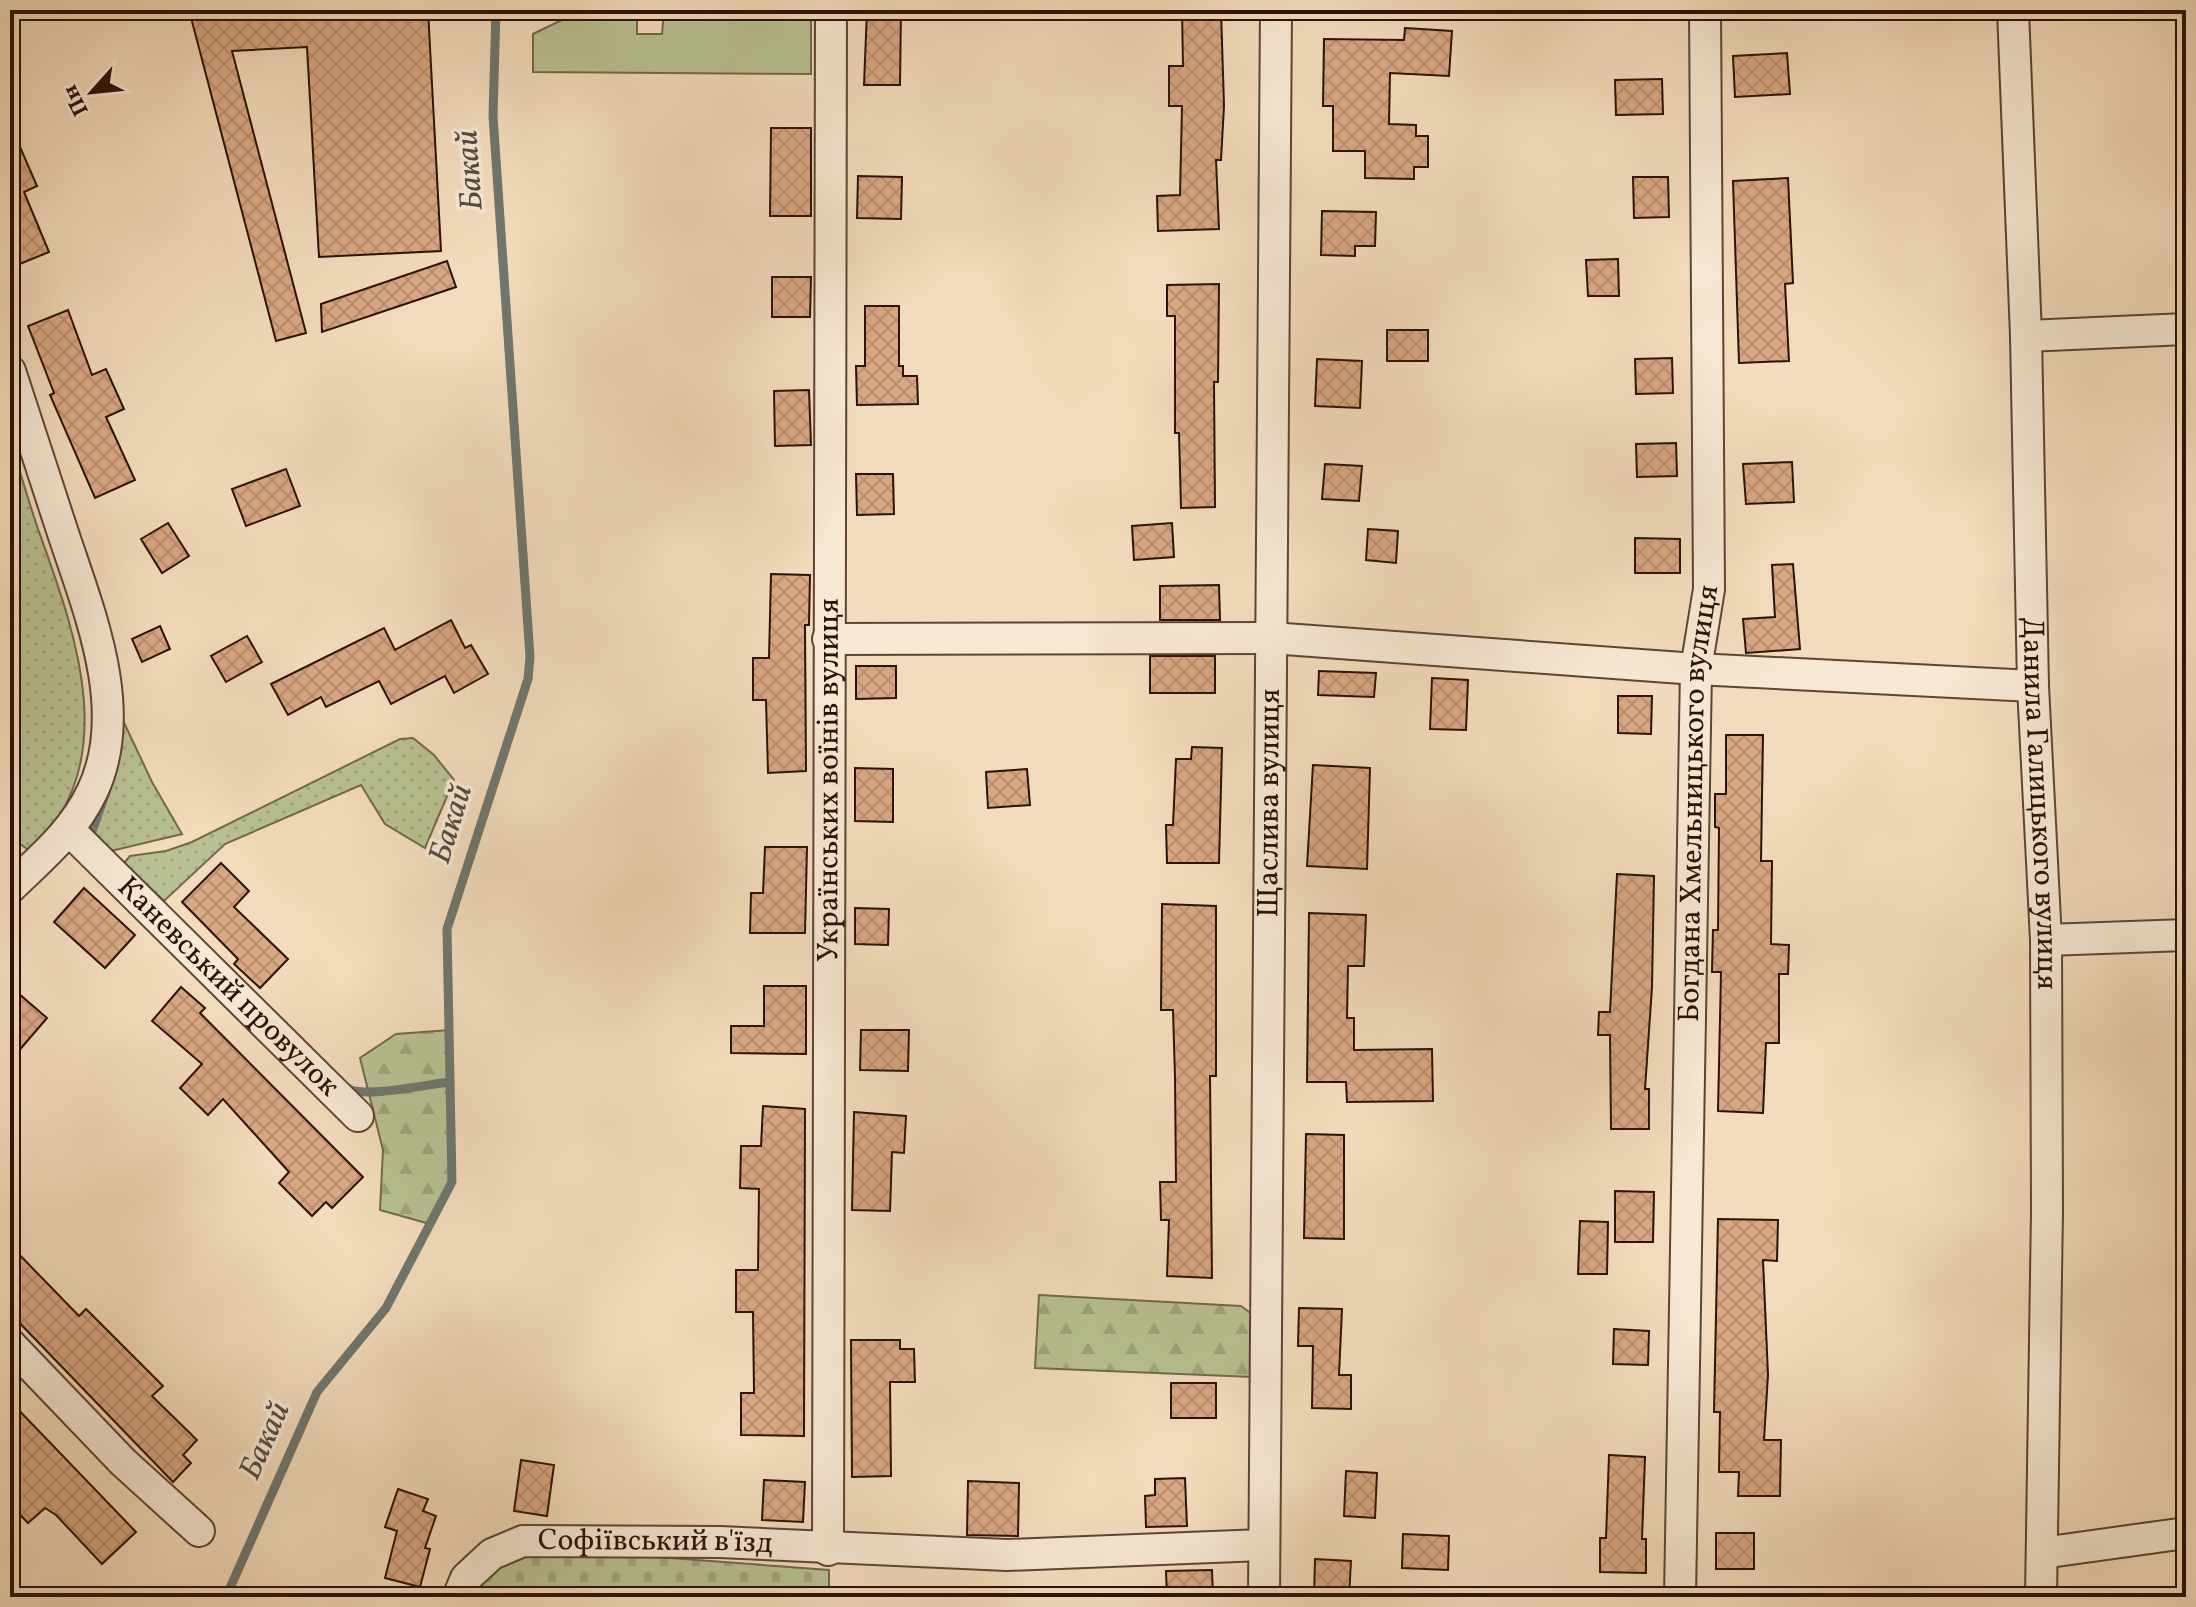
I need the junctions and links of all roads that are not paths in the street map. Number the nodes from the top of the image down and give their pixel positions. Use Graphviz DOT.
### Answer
graph roads {
  1 [pos="831,10"];
  2 [pos="1276,10"];
  3 [pos="1705,10"];
  4 [pos="2013,10"];
  5 [pos="2186,329"];
  6 [pos="2026,336"];
  7 [pos="10,371"];
  8 [pos="1271,638"];
  9 [pos="828,639"];
  10 [pos="1696,669"];
  11 [pos="2033,686"];
  12 [pos="70,831"];
  13 [pos="10,888"];
  14 [pos="2186,935"];
  15 [pos="2046,940"];
  16 [pos="358,1116"];
  17 [pos="10,1344"];
  18 [pos="199,1531"];
  19 [pos="2186,1533"];
  20 [pos="1263,1545"];
  21 [pos="828,1550"];
  22 [pos="2042,1553"];
  23 [pos="458,1597"];
  24 [pos="1264,1597"];
  25 [pos="1680,1597"];
  26 [pos="2041,1597"];
  1 -- 9 [label="street, Українських воїнів вулиця"];
  2 -- 8 [label="street, Щаслива вулиця"];
  3 -- 10 [label="street, Богдана Хмельницького вулиця"];
  4 -- 6 [label="street, Данила Галицького вулиця"];
  5 -- 6 [label="street"];
  6 -- 11 [label="street, Данила Галицького вулиця"];
  7 -- 12 [label="street"];
  8 -- 9 [label="street"];
  8 -- 10 [label="street"];
  8 -- 20 [label="street, Щаслива вулиця"];
  9 -- 21 [label="street, Українських воїнів вулиця"];
  10 -- 11 [label="street"];
  10 -- 25 [label="street, Богдана Хмельницького вулиця"];
  11 -- 15 [label="street, Данила Галицького вулиця"];
  12 -- 13 [label="street"];
  12 -- 16 [label="street, Каневський провулок"];
  14 -- 15 [label="street"];
  15 -- 22 [label="street, Данила Галицького вулиця"];
  17 -- 18 [label="street"];
  19 -- 22 [label="street"];
  20 -- 21 [label="street, Софіївський в'їзд"];
  20 -- 24 [label="street, Щаслива вулиця"];
  21 -- 23 [label="street, Софіївський в'їзд"];
  22 -- 26 [label="street, Данила Галицького вулиця"];
}
